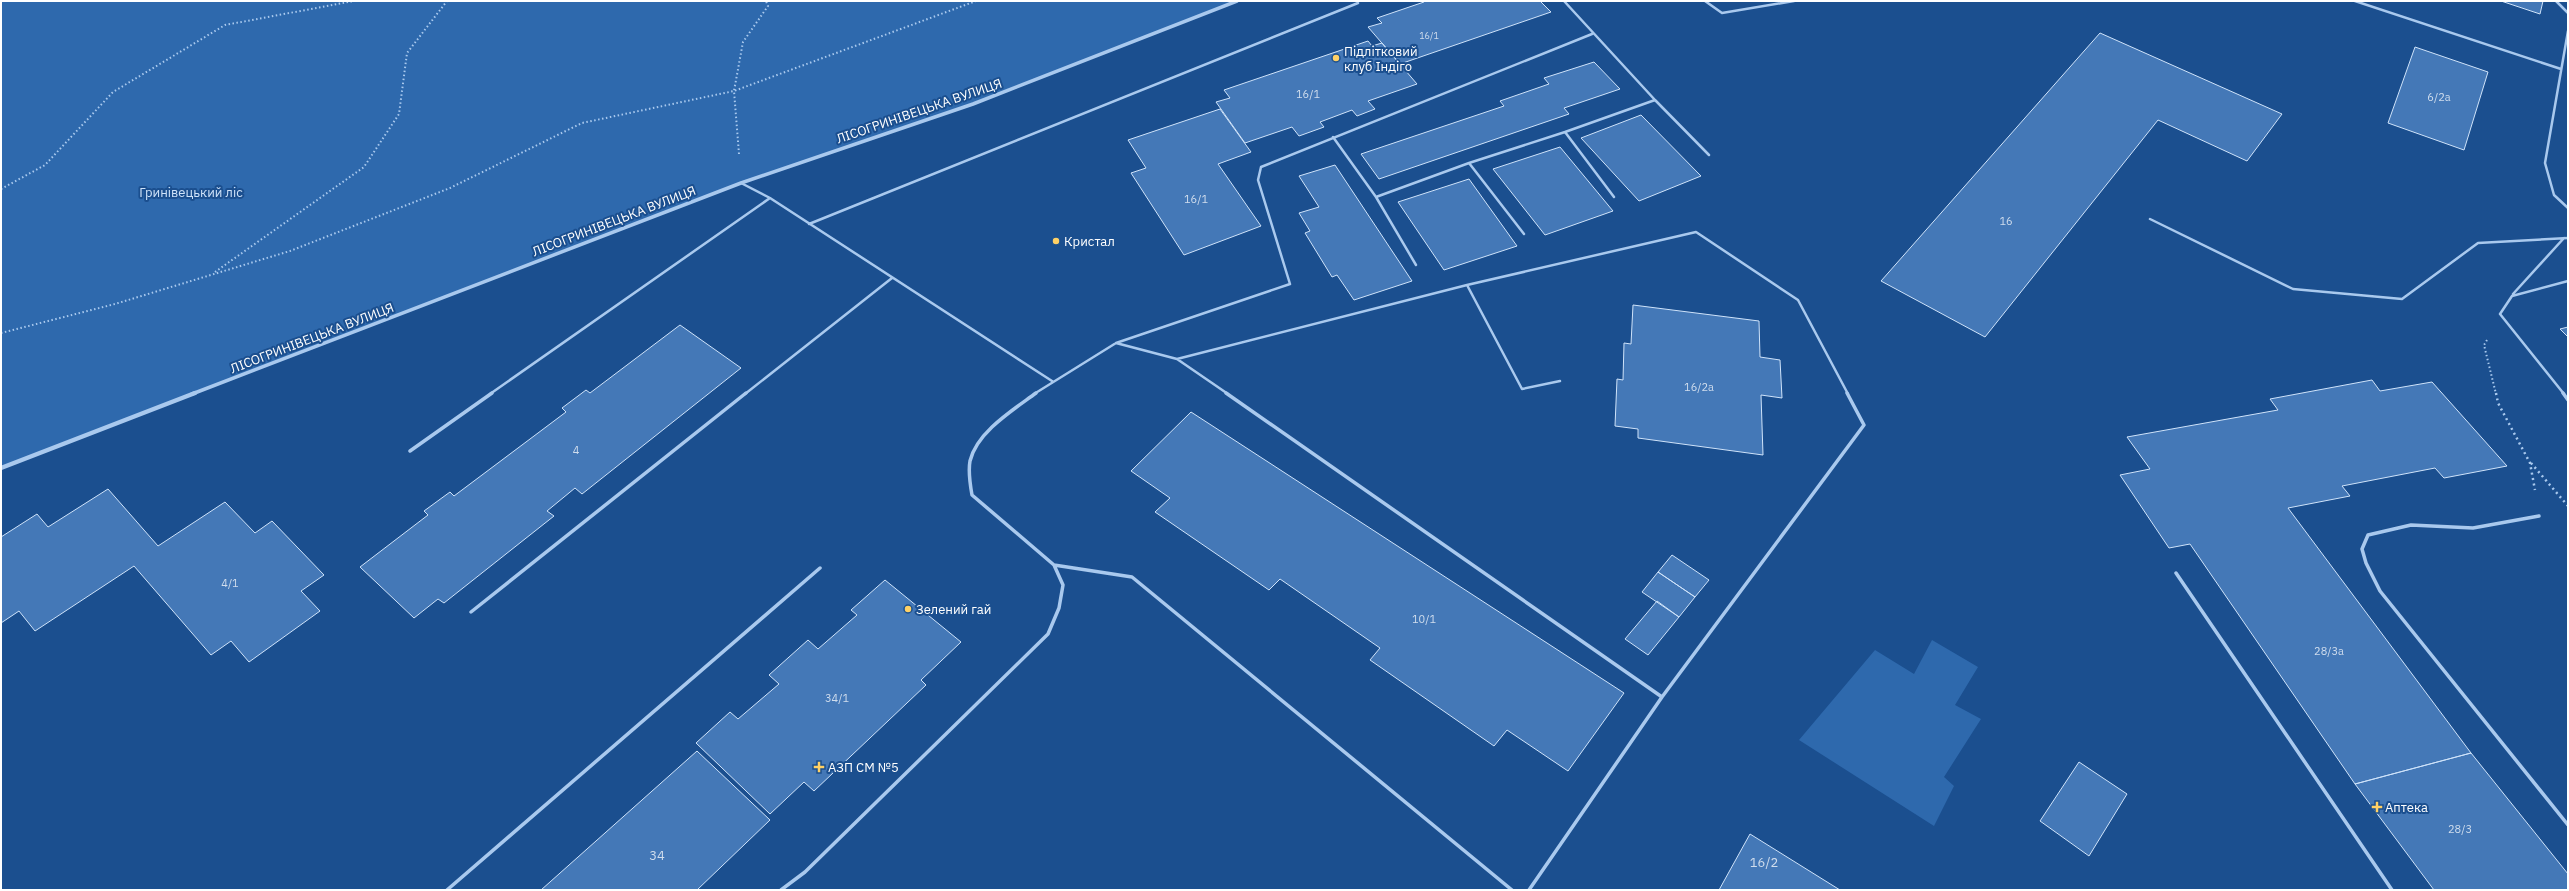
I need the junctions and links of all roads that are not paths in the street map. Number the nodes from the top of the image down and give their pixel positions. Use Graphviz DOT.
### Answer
graph roads {
  1 [pos="1237,1"];
  2 [pos="1564,1"];
  3 [pos="1705,1"];
  4 [pos="1794,1"];
  5 [pos="2355,1"];
  6 [pos="2556,1"];
  7 [pos="1358,3"];
  8 [pos="2568,13"];
  9 [pos="2568,32"];
  10 [pos="1592,34"];
  11 [pos="2561,69"];
  12 [pos="1655,100"];
  13 [pos="1565,132"];
  14 [pos="1333,137"];
  15 [pos="1709,155"];
  16 [pos="1469,164"];
  17 [pos="741,183"];
  18 [pos="1376,197"];
  19 [pos="1614,197"];
  20 [pos="770,198"];
  21 [pos="2568,208"];
  22 [pos="2150,219"];
  23 [pos="809,224"];
  24 [pos="1524,234"];
  25 [pos="2564,238"];
  26 [pos="2568,238"];
  27 [pos="1416,265"];
  28 [pos="892,278"];
  29 [pos="2568,281"];
  30 [pos="1467,285"];
  31 [pos="2512,296"];
  32 [pos="1116,343"];
  33 [pos="1177,359"];
  34 [pos="1052,381"];
  35 [pos="1560,382"];
  36 [pos="2568,400"];
  37 [pos="410,451"];
  38 [pos="1,468"];
  39 [pos="2539,516"];
  40 [pos="1054,565"];
  41 [pos="820,568"];
  42 [pos="2176,573"];
  43 [pos="471,612"];
  44 [pos="1662,697"];
  45 [pos="2568,825"];
  46 [pos="447,890"];
  47 [pos="781,890"];
  48 [pos="1512,890"];
  49 [pos="1529,890"];
  50 [pos="2392,890"];
  1 -- 17 [label="street, ЛІСОГРИНІВЕЦЬКА ВУЛИЦЯ"];
  2 -- 10 [label="lane"];
  3 -- 4 [label="lane"];
  5 -- 11 [label="lane"];
  6 -- 8 [label="lane"];
  7 -- 23 [label="lane"];
  9 -- 11 [label="lane"];
  10 -- 12 [label="lane"];
  10 -- 14 [label="lane"];
  11 -- 21 [label="lane"];
  12 -- 13 [label="lane"];
  12 -- 15 [label="lane"];
  13 -- 16 [label="lane"];
  13 -- 19 [label="lane"];
  14 -- 18 [label="lane"];
  14 -- 32 [label="lane"];
  16 -- 18 [label="lane"];
  16 -- 24 [label="lane"];
  17 -- 20 [label="lane"];
  17 -- 38 [label="street, ЛІСОГРИНІВЕЦЬКА ВУЛИЦЯ"];
  18 -- 27 [label="lane"];
  20 -- 23 [label="lane"];
  20 -- 37 [label="lane"];
  22 -- 25 [label="lane"];
  23 -- 28 [label="lane"];
  25 -- 26 [label="lane"];
  25 -- 31 [label="lane"];
  28 -- 34 [label="lane"];
  28 -- 43 [label="lane"];
  29 -- 31 [label="lane"];
  30 -- 33 [label="lane"];
  30 -- 35 [label="lane"];
  30 -- 44 [label="lane"];
  31 -- 36 [label="lane"];
  32 -- 33 [label="lane"];
  32 -- 34 [label="lane"];
  33 -- 44 [label="lane"];
  34 -- 40 [label="lane"];
  39 -- 45 [label="lane"];
  40 -- 47 [label="lane"];
  40 -- 48 [label="lane"];
  41 -- 46 [label="lane"];
  42 -- 50 [label="lane"];
  44 -- 49 [label="lane"];
}
